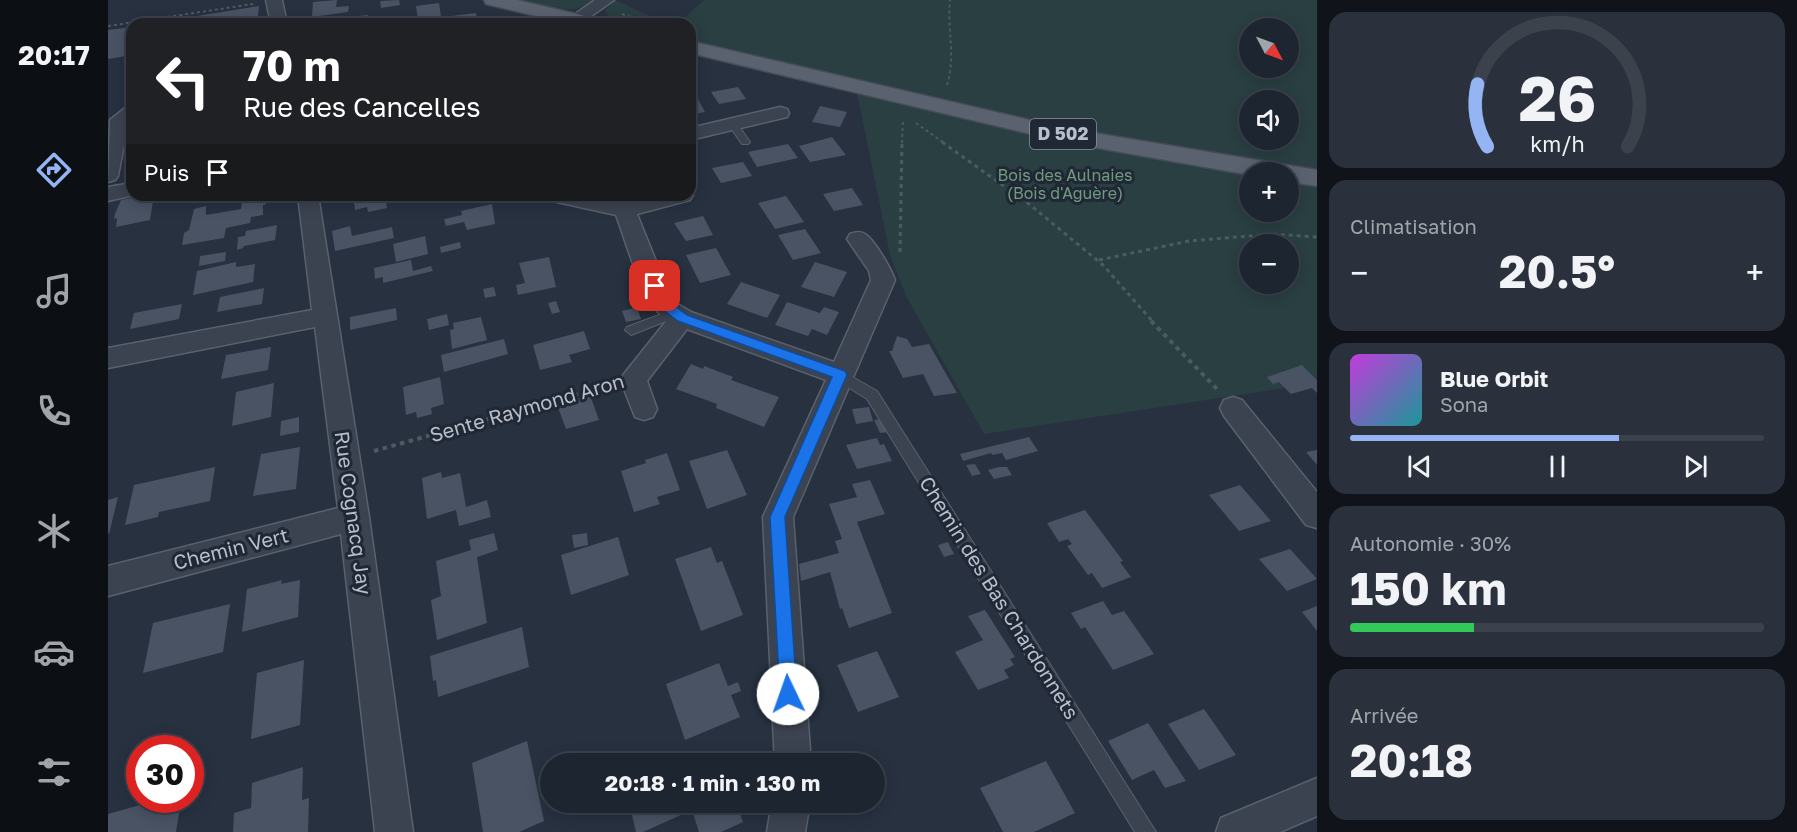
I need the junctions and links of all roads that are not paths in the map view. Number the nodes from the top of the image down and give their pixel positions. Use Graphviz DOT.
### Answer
graph roads {
  1 [pos="493,0"];
  2 [pos="606,0"];
  3 [pos="274,1"];
  4 [pos="278,18"];
  5 [pos="558,18"];
  6 [pos="578,18"];
  7 [pos="696,48"];
  8 [pos="780,113"];
  9 [pos="126,116"];
  10 [pos="733,124"];
  11 [pos="696,133"];
  12 [pos="745,142"];
  13 [pos="1239,166"];
  14 [pos="108,176"];
  15 [pos="1299,176"];
  16 [pos="1317,178"];
  17 [pos="126,190"];
  18 [pos="108,194"];
  19 [pos="309,201"];
  20 [pos="583,201"];
  21 [pos="660,201"];
  22 [pos="625,210"];
  23 [pos="858,239"];
  24 [pos="678,315"];
  25 [pos="325,316"];
  26 [pos="632,330"];
  27 [pos="108,358"];
  28 [pos="840,375"];
  29 [pos="1233,408"];
  30 [pos="644,409"];
  31 [pos="1317,515"];
  32 [pos="354,517"];
  33 [pos="108,580"];
  34 [pos="792,753"];
  35 [pos="1317,797"];
  36 [pos="789,813"];
  37 [pos="394,832"];
  38 [pos="786,832"];
  39 [pos="1146,832"];
  40 [pos="1235,832"];
  1 -- 5 [label="main road"];
  2 -- 6 [label="street"];
  3 -- 4 [label="street"];
  7 -- 13 [label="main road, D 502"];
  8 -- 10 [label="street"];
  9 -- 14 [label="street"];
  10 -- 11 [label="street"];
  10 -- 12 [label="lane"];
  15 -- 16 [label="main road"];
  17 -- 18 [label="street"];
  19 -- 25 [label="street, Rue Cognacq Jay"];
  20 -- 22 [label="street"];
  21 -- 22 [label="street"];
  22 -- 24 [label="street"];
  23 -- 28 [label="street"];
  24 -- 26 [label="lane"];
  24 -- 28 [label="street"];
  24 -- 30 [label="street, Sente Raymond Aron"];
  25 -- 27 [label="street"];
  25 -- 32 [label="street, Rue Cognacq Jay"];
  28 -- 34 [label="street"];
  28 -- 39 [label="lane, Chemin des Bas Chardonnets"];
  29 -- 31 [label="street"];
  32 -- 33 [label="street, Chemin Vert"];
  32 -- 37 [label="street, Rue Cognacq Jay"];
  35 -- 40 [label="street"];
  36 -- 38 [label="street"];
}
